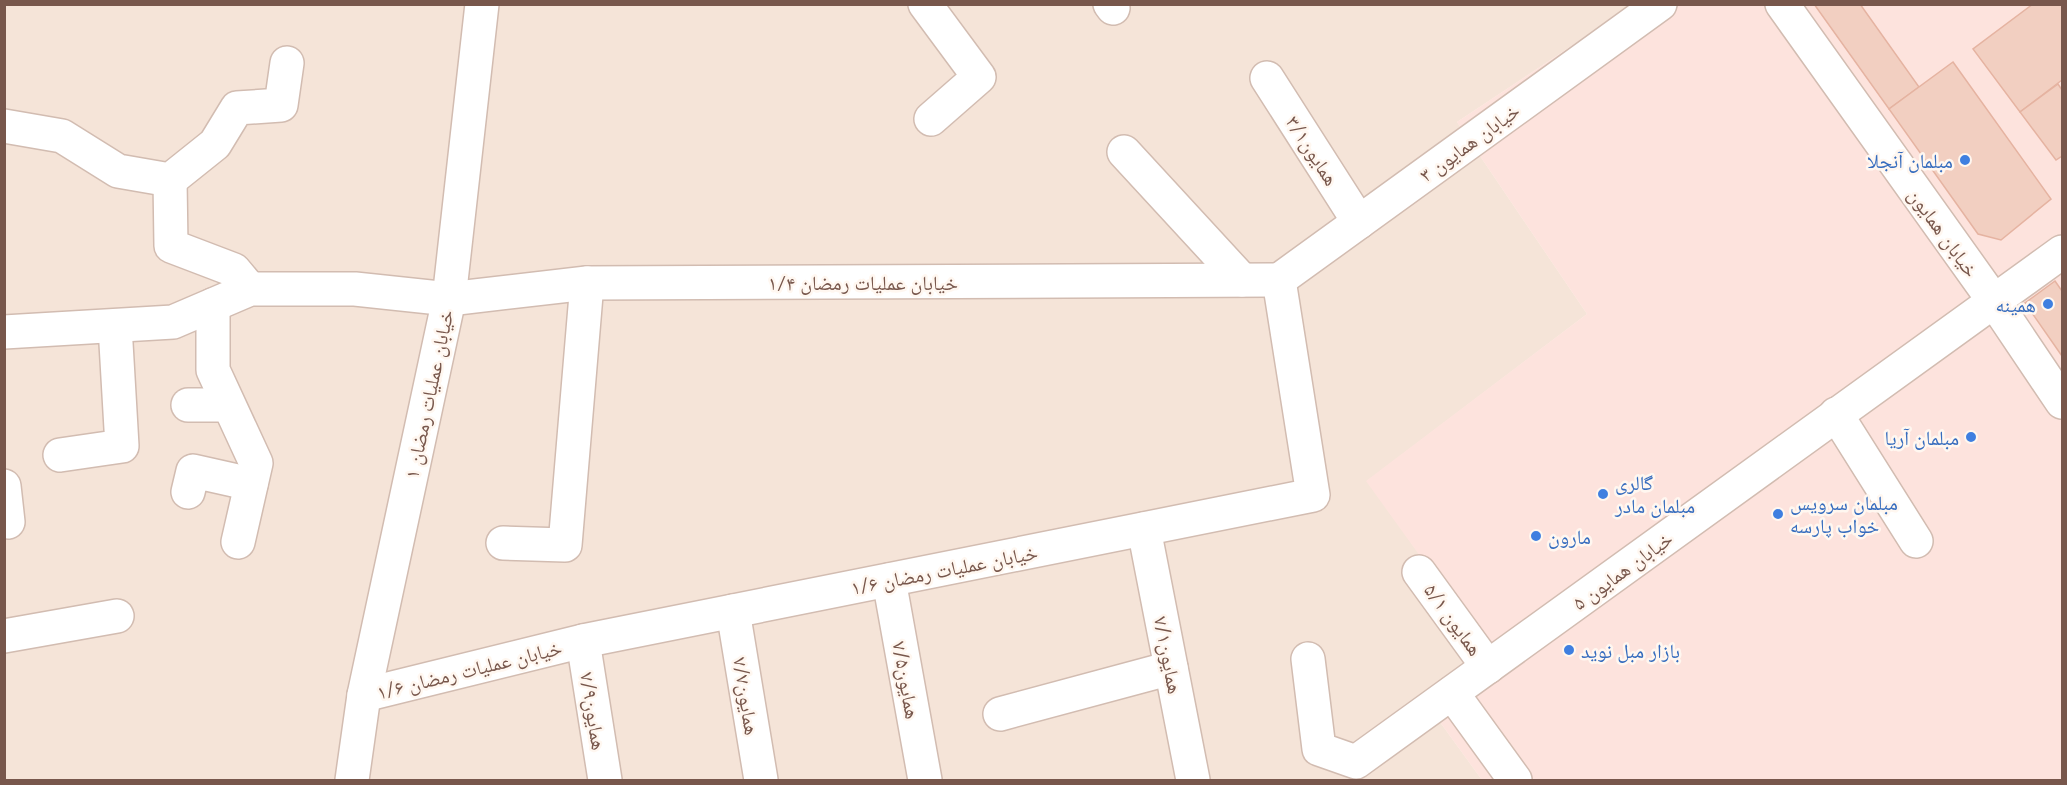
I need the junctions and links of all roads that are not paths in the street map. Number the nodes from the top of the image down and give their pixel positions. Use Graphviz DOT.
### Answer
graph roads {
  1 [pos="482,4"];
  2 [pos="925,4"];
  3 [pos="1660,4"];
  4 [pos="1782,4"];
  5 [pos="287,63"];
  6 [pos="1267,78"];
  7 [pos="931,119"];
  8 [pos="4,126"];
  9 [pos="1124,152"];
  10 [pos="170,180"];
  11 [pos="1359,222"];
  12 [pos="2062,252"];
  13 [pos="1242,280"];
  14 [pos="1279,280"];
  15 [pos="587,283"];
  16 [pos="250,289"];
  17 [pos="449,299"];
  18 [pos="1994,300"];
  19 [pos="213,305"];
  20 [pos="115,326"];
  21 [pos="4,332"];
  22 [pos="2062,402"];
  23 [pos="188,405"];
  24 [pos="228,405"];
  25 [pos="1836,414"];
  26 [pos="60,455"];
  27 [pos="251,484"];
  28 [pos="4,486"];
  29 [pos="188,492"];
  30 [pos="8,522"];
  31 [pos="1144,529"];
  32 [pos="1916,541"];
  33 [pos="238,542"];
  34 [pos="503,543"];
  35 [pos="1419,572"];
  36 [pos="889,580"];
  37 [pos="733,611"];
  38 [pos="117,616"];
  39 [pos="4,636"];
  40 [pos="583,641"];
  41 [pos="1308,659"];
  42 [pos="1488,667"];
  43 [pos="1171,668"];
  44 [pos="1452,693"];
  45 [pos="364,695"];
  46 [pos="1000,714"];
  47 [pos="352,780"];
  48 [pos="605,780"];
  49 [pos="760,780"];
  50 [pos="925,780"];
  51 [pos="1193,780"];
  52 [pos="1515,780"];
  1 -- 17 [label="street, خیابان عملیات رمضان ۱"];
  2 -- 7 [label="street"];
  3 -- 11 [label="street, خیابان همایون ۳"];
  4 -- 18 [label="street, خیابان همایون"];
  5 -- 10 [label="street"];
  6 -- 11 [label="street, همایون۳/۱"];
  8 -- 10 [label="street"];
  9 -- 13 [label="street"];
  10 -- 16 [label="street"];
  11 -- 14 [label="street, خیابان همایون ۳"];
  12 -- 18 [label="street, خیابان همایون ۵"];
  13 -- 14 [label="street, خیابان عملیات رمضان ۱/۴"];
  13 -- 15 [label="street, خیابان عملیات رمضان ۱/۴"];
  14 -- 31 [label="street, خیابان عملیات رمضان ۱/۶"];
  15 -- 17 [label="street, خیابان عملیات رمضان ۱/۴"];
  15 -- 34 [label="street"];
  16 -- 17 [label="street, خیابان عملیات رمضان ۱/۴"];
  16 -- 19 [label="street"];
  17 -- 45 [label="street, خیابان عملیات رمضان ۱"];
  18 -- 22 [label="street, خیابان همایون"];
  18 -- 25 [label="street, خیابان همایون ۵"];
  19 -- 20 [label="street"];
  19 -- 24 [label="street"];
  20 -- 21 [label="street"];
  20 -- 26 [label="street"];
  23 -- 24 [label="street"];
  24 -- 27 [label="street"];
  25 -- 32 [label="street"];
  25 -- 42 [label="street, خیابان همایون ۵"];
  27 -- 29 [label="street"];
  27 -- 33 [label="street"];
  28 -- 30 [label="street"];
  31 -- 36 [label="street, خیابان عملیات رمضان ۱/۶"];
  31 -- 43 [label="street, همایون۷/۱"];
  35 -- 42 [label="street, همایون ۵/۱"];
  36 -- 37 [label="street, خیابان عملیات رمضان ۱/۶"];
  36 -- 50 [label="street, همایون۷/۵"];
  37 -- 40 [label="street, خیابان عملیات رمضان ۱/۶"];
  37 -- 49 [label="street, همایون۷/۷"];
  38 -- 39 [label="street"];
  40 -- 45 [label="street, خیابان عملیات رمضان ۱/۶"];
  40 -- 48 [label="street, همایون۷/۹"];
  41 -- 44 [label="street, خیابان همایون ۵"];
  42 -- 44 [label="street, خیابان همایون ۵"];
  43 -- 46 [label="street"];
  43 -- 51 [label="street, همایون۷/۱"];
  44 -- 52 [label="street"];
  45 -- 47 [label="street, خیابان عملیات رمضان ۱"];
}
